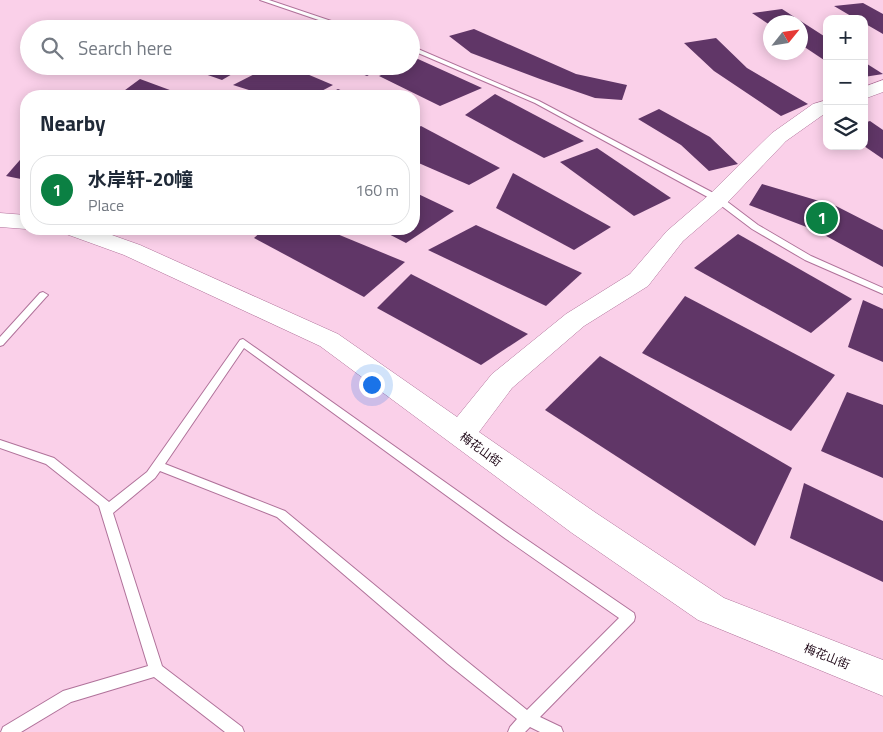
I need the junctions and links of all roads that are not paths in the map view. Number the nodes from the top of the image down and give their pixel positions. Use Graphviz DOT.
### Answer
graph roads {
  1 [pos="264,0"];
  2 [pos="325,20"];
  3 [pos="420,52"];
  4 [pos="883,86"];
  5 [pos="868,92"];
  6 [pos="823,107"];
  7 [pos="718,200"];
  8 [pos="0,220"];
  9 [pos="20,222"];
  10 [pos="91,235"];
  11 [pos="883,291"];
  12 [pos="43,295"];
  13 [pos="0,343"];
  14 [pos="460,434"];
  15 [pos="0,444"];
  16 [pos="158,466"];
  17 [pos="107,511"];
  18 [pos="156,670"];
  19 [pos="883,678"];
  20 [pos="528,718"];
  21 [pos="8,732"];
  22 [pos="237,732"];
  23 [pos="515,732"];
  24 [pos="556,732"];
  1 -- 2 [label="lane"];
  3 -- 7 [label="lane"];
  4 -- 5 [label="street"];
  6 -- 7 [label="street"];
  7 -- 11 [label="lane"];
  7 -- 14 [label="street"];
  8 -- 9 [label="street"];
  10 -- 14 [label="street, 梅花山街"];
  12 -- 13 [label="lane"];
  14 -- 19 [label="street, 梅花山街"];
  15 -- 17 [label="lane"];
  16 -- 17 [label="lane"];
  16 -- 20 [label="lane"];
  16 -- 20 [label="lane"];
  17 -- 18 [label="lane"];
  18 -- 21 [label="lane"];
  18 -- 22 [label="lane"];
  20 -- 23 [label="lane"];
  20 -- 24 [label="lane"];
}
